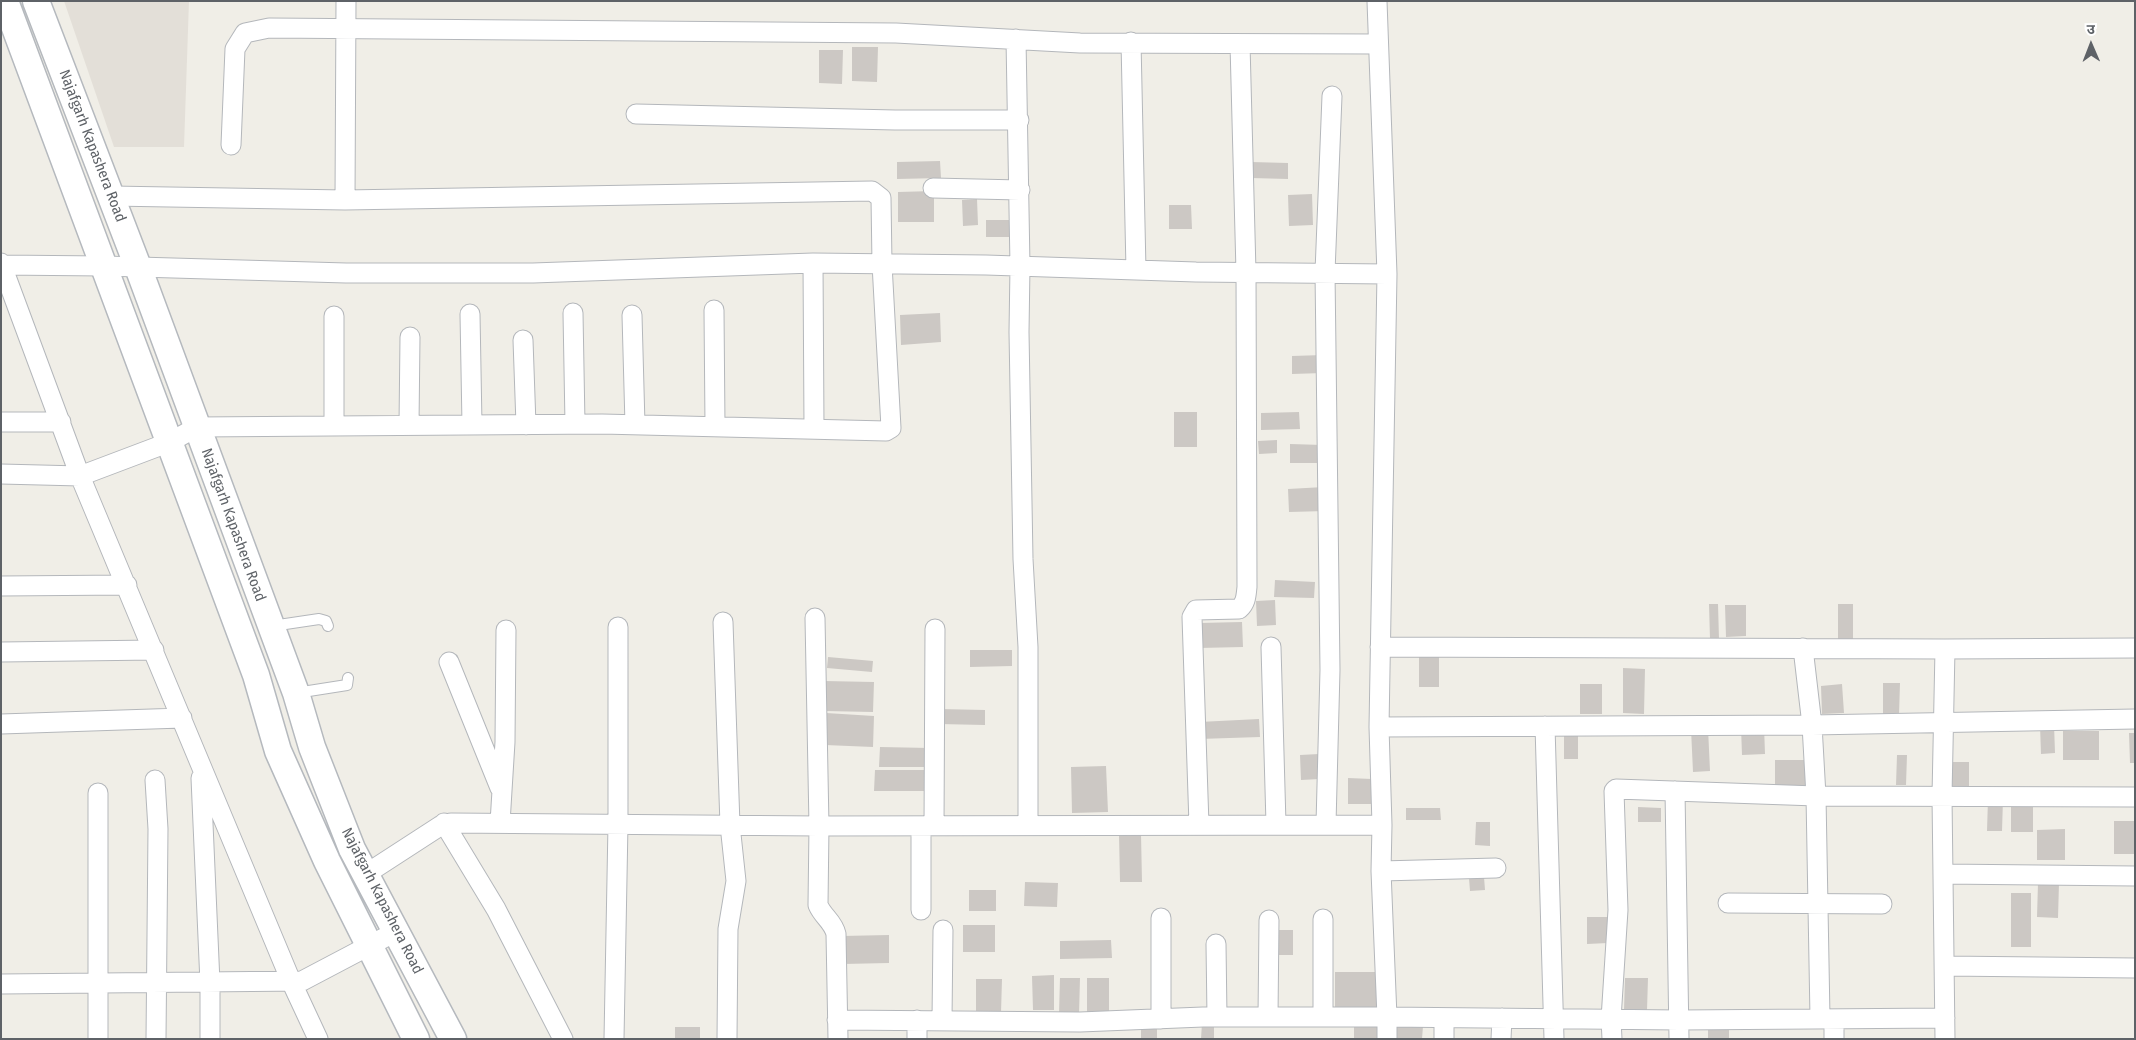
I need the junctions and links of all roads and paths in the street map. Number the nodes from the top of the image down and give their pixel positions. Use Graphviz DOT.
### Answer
graph roads {
  1 [pos="5,1"];
  2 [pos="36,1"];
  3 [pos="346,1"];
  4 [pos="1377,1"];
  5 [pos="346,28"];
  6 [pos="1016,39"];
  7 [pos="1131,42"];
  8 [pos="1240,44"];
  9 [pos="1377,44"];
  10 [pos="1332,96"];
  11 [pos="636,114"];
  12 [pos="1019,120"];
  13 [pos="231,145"];
  14 [pos="933,188"];
  15 [pos="1020,190"];
  16 [pos="111,196"];
  17 [pos="346,200"];
  18 [pos="813,263"];
  19 [pos="2,264"];
  20 [pos="882,264"];
  21 [pos="104,266"];
  22 [pos="1020,266"];
  23 [pos="138,267"];
  24 [pos="1136,270"];
  25 [pos="1246,272"];
  26 [pos="1325,272"];
  27 [pos="1387,274"];
  28 [pos="714,310"];
  29 [pos="573,313"];
  30 [pos="470,314"];
  31 [pos="632,315"];
  32 [pos="334,316"];
  33 [pos="410,336"];
  34 [pos="523,340"];
  35 [pos="1,422"];
  36 [pos="60,422"];
  37 [pos="576,424"];
  38 [pos="410,425"];
  39 [pos="472,425"];
  40 [pos="526,425"];
  41 [pos="634,425"];
  42 [pos="334,426"];
  43 [pos="716,426"];
  44 [pos="197,427"];
  45 [pos="814,428"];
  46 [pos="170,442"];
  47 [pos="1,474"];
  48 [pos="80,476"];
  49 [pos="127,585"];
  50 [pos="1,586"];
  51 [pos="815,618"];
  52 [pos="723,622"];
  53 [pos="271,626"];
  54 [pos="328,626"];
  55 [pos="618,627"];
  56 [pos="935,629"];
  57 [pos="506,630"];
  58 [pos="1271,646"];
  59 [pos="1380,647"];
  60 [pos="1803,648"];
  61 [pos="2135,648"];
  62 [pos="1945,649"];
  63 [pos="154,650"];
  64 [pos="1,652"];
  65 [pos="449,662"];
  66 [pos="348,678"];
  67 [pos="296,692"];
  68 [pos="182,718"];
  69 [pos="2135,719"];
  70 [pos="1943,722"];
  71 [pos="1,724"];
  72 [pos="1812,725"];
  73 [pos="1545,726"];
  74 [pos="1379,727"];
  75 [pos="200,763"];
  76 [pos="155,780"];
  77 [pos="1675,791"];
  78 [pos="502,792"];
  79 [pos="98,793"];
  80 [pos="1816,796"];
  81 [pos="1942,796"];
  82 [pos="2135,797"];
  83 [pos="500,823"];
  84 [pos="444,824"];
  85 [pos="618,824"];
  86 [pos="1276,824"];
  87 [pos="1326,824"];
  88 [pos="730,825"];
  89 [pos="1028,825"];
  90 [pos="1199,825"];
  91 [pos="1382,825"];
  92 [pos="819,826"];
  93 [pos="928,826"];
  94 [pos="352,849"];
  95 [pos="327,861"];
  96 [pos="1496,868"];
  97 [pos="1380,871"];
  98 [pos="366,874"];
  99 [pos="1943,874"];
  100 [pos="2135,876"];
  101 [pos="1728,903"];
  102 [pos="1818,903"];
  103 [pos="1882,904"];
  104 [pos="921,910"];
  105 [pos="1161,918"];
  106 [pos="1323,919"];
  107 [pos="1268,920"];
  108 [pos="943,930"];
  109 [pos="397,931"];
  110 [pos="1216,944"];
  111 [pos="370,946"];
  112 [pos="1944,966"];
  113 [pos="2135,968"];
  114 [pos="291,981"];
  115 [pos="99,983"];
  116 [pos="158,983"];
  117 [pos="210,983"];
  118 [pos="1,984"];
  119 [pos="1217,1017"];
  120 [pos="1268,1017"];
  121 [pos="1322,1017"];
  122 [pos="1387,1017"];
  123 [pos="1444,1018"];
  124 [pos="1502,1018"];
  125 [pos="1827,1018"];
  126 [pos="1945,1018"];
  127 [pos="1161,1019"];
  128 [pos="1554,1019"];
  129 [pos="1611,1019"];
  130 [pos="838,1020"];
  131 [pos="917,1020"];
  132 [pos="942,1020"];
  133 [pos="1680,1020"];
  134 [pos="1019,1030"];
  135 [pos="98,1039"];
  136 [pos="156,1039"];
  137 [pos="210,1039"];
  138 [pos="318,1039"];
  139 [pos="416,1039"];
  140 [pos="452,1039"];
  141 [pos="563,1039"];
  142 [pos="614,1039"];
  143 [pos="726,1039"];
  144 [pos="838,1039"];
  145 [pos="917,1039"];
  146 [pos="1387,1039"];
  147 [pos="1444,1039"];
  148 [pos="1501,1039"];
  149 [pos="1554,1039"];
  150 [pos="1612,1039"];
  151 [pos="1680,1039"];
  152 [pos="1834,1039"];
  153 [pos="1945,1039"];
  1 -- 21 [label="main road, Najafgarh Kapashera Road"];
  2 -- 16 [label="main road, Najafgarh Kapashera Road"];
  3 -- 5 [label="street"];
  4 -- 9 [label="street"];
  5 -- 6 [label="street"];
  5 -- 13 [label="street"];
  5 -- 17 [label="street"];
  6 -- 7 [label="street"];
  6 -- 12 [label="street"];
  7 -- 8 [label="street"];
  7 -- 24 [label="street"];
  8 -- 9 [label="street"];
  8 -- 25 [label="street"];
  9 -- 27 [label="street"];
  10 -- 26 [label="street"];
  11 -- 12 [label="street"];
  12 -- 15 [label="street"];
  14 -- 15 [label="street"];
  15 -- 22 [label="street"];
  16 -- 17 [label="street"];
  16 -- 23 [label="main road, Najafgarh Kapashera Road"];
  17 -- 20 [label="street"];
  18 -- 20 [label="street"];
  18 -- 23 [label="street"];
  18 -- 45 [label="street"];
  19 -- 21 [label="street"];
  19 -- 36 [label="street"];
  20 -- 22 [label="street"];
  20 -- 45 [label="street"];
  21 -- 23 [label="street"];
  21 -- 46 [label="main road, Najafgarh Kapashera Road"];
  22 -- 24 [label="street"];
  22 -- 89 [label="street"];
  23 -- 44 [label="main road, Najafgarh Kapashera Road"];
  24 -- 25 [label="street"];
  25 -- 26 [label="street"];
  25 -- 90 [label="street"];
  26 -- 27 [label="street"];
  26 -- 87 [label="street"];
  27 -- 59 [label="street"];
  28 -- 43 [label="street"];
  29 -- 37 [label="street"];
  30 -- 39 [label="street"];
  31 -- 41 [label="street"];
  32 -- 42 [label="street"];
  33 -- 38 [label="street"];
  34 -- 40 [label="street"];
  35 -- 36 [label="street"];
  36 -- 48 [label="street"];
  37 -- 40 [label="street"];
  37 -- 41 [label="street"];
  38 -- 39 [label="street"];
  38 -- 42 [label="street"];
  39 -- 40 [label="street"];
  41 -- 43 [label="street"];
  42 -- 44 [label="street"];
  43 -- 45 [label="street"];
  44 -- 46 [label="street"];
  44 -- 53 [label="main road, Najafgarh Kapashera Road"];
  46 -- 48 [label="street"];
  46 -- 95 [label="main road, Najafgarh Kapashera Road"];
  47 -- 48 [label="street"];
  48 -- 49 [label="street"];
  49 -- 50 [label="street"];
  49 -- 63 [label="street"];
  51 -- 92 [label="street"];
  52 -- 88 [label="street"];
  53 -- 54 [label="lane"];
  53 -- 67 [label="main road, Najafgarh Kapashera Road"];
  55 -- 85 [label="street"];
  56 -- 93 [label="street"];
  57 -- 78 [label="street"];
  58 -- 86 [label="street"];
  59 -- 60 [label="street"];
  59 -- 74 [label="street"];
  60 -- 62 [label="street"];
  60 -- 72 [label="street"];
  61 -- 62 [label="street"];
  62 -- 70 [label="street"];
  63 -- 64 [label="street"];
  63 -- 68 [label="street"];
  65 -- 78 [label="street"];
  66 -- 67 [label="lane"];
  67 -- 94 [label="main road, Najafgarh Kapashera Road"];
  68 -- 71 [label="street"];
  68 -- 75 [label="street"];
  69 -- 70 [label="street"];
  70 -- 72 [label="street"];
  70 -- 81 [label="street"];
  72 -- 73 [label="street"];
  72 -- 80 [label="street"];
  73 -- 74 [label="street"];
  73 -- 128 [label="street"];
  74 -- 91 [label="street"];
  75 -- 114 [label="street"];
  75 -- 117 [label="street"];
  76 -- 116 [label="street"];
  77 -- 80 [label="street"];
  77 -- 129 [label="street"];
  77 -- 133 [label="street"];
  78 -- 83 [label="street"];
  79 -- 115 [label="street"];
  80 -- 81 [label="street"];
  80 -- 102 [label="street"];
  81 -- 82 [label="street"];
  81 -- 99 [label="street"];
  83 -- 84 [label="street"];
  83 -- 85 [label="street"];
  84 -- 98 [label="street"];
  84 -- 141 [label="street"];
  85 -- 88 [label="street"];
  85 -- 142 [label="street"];
  86 -- 87 [label="street"];
  86 -- 90 [label="street"];
  87 -- 91 [label="street"];
  88 -- 92 [label="street"];
  88 -- 143 [label="street"];
  89 -- 90 [label="street"];
  89 -- 93 [label="street"];
  91 -- 97 [label="street"];
  92 -- 93 [label="street"];
  92 -- 130 [label="street"];
  93 -- 104 [label="street"];
  94 -- 95 [label="main road"];
  94 -- 98 [label="main road, Najafgarh Kapashera Road"];
  95 -- 111 [label="main road, Najafgarh Kapashera Road"];
  96 -- 97 [label="street"];
  97 -- 122 [label="street"];
  98 -- 109 [label="main road, Najafgarh Kapashera Road"];
  99 -- 100 [label="street"];
  99 -- 112 [label="street"];
  101 -- 102 [label="street"];
  102 -- 103 [label="street"];
  102 -- 125 [label="street"];
  105 -- 127 [label="street"];
  106 -- 121 [label="street"];
  107 -- 120 [label="street"];
  108 -- 132 [label="street"];
  109 -- 111 [label="street"];
  109 -- 140 [label="main road, Najafgarh Kapashera Road"];
  110 -- 119 [label="street"];
  111 -- 114 [label="street"];
  111 -- 139 [label="main road, Najafgarh Kapashera Road"];
  112 -- 113 [label="street"];
  112 -- 126 [label="street"];
  114 -- 117 [label="street"];
  114 -- 138 [label="street"];
  115 -- 116 [label="street"];
  115 -- 118 [label="street"];
  115 -- 135 [label="street"];
  116 -- 117 [label="street"];
  116 -- 136 [label="street"];
  117 -- 137 [label="street"];
  119 -- 120 [label="street"];
  119 -- 127 [label="street"];
  120 -- 121 [label="street"];
  121 -- 122 [label="street"];
  122 -- 123 [label="street"];
  122 -- 146 [label="street"];
  123 -- 124 [label="street"];
  123 -- 147 [label="street"];
  124 -- 128 [label="street"];
  124 -- 148 [label="street"];
  125 -- 126 [label="street"];
  125 -- 133 [label="street"];
  125 -- 152 [label="street"];
  126 -- 153 [label="street"];
  127 -- 134 [label="street"];
  128 -- 129 [label="street"];
  128 -- 149 [label="street"];
  129 -- 133 [label="street"];
  129 -- 150 [label="street"];
  130 -- 131 [label="street"];
  130 -- 144 [label="street"];
  131 -- 132 [label="street"];
  131 -- 145 [label="street"];
  132 -- 134 [label="street"];
  133 -- 151 [label="street"];
}
